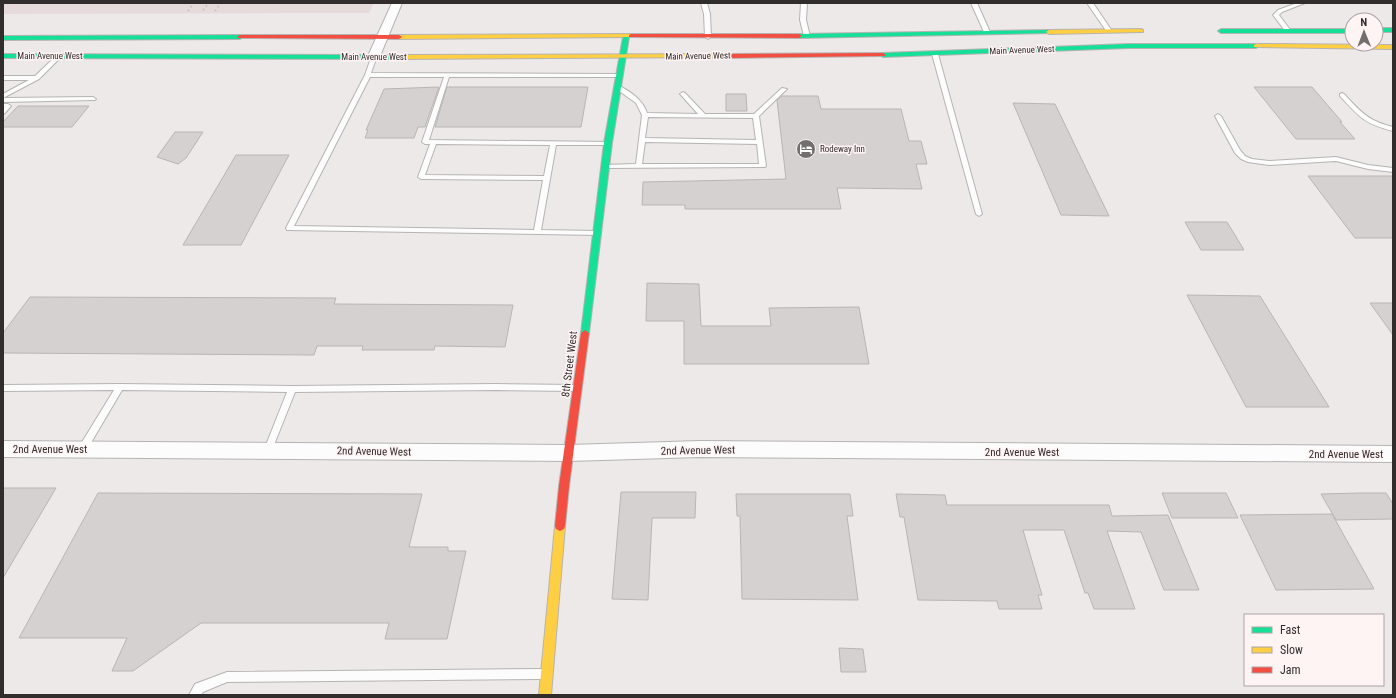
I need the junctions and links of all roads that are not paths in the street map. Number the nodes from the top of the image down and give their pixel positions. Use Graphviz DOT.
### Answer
graph roads {
  1 [pos="397,3"];
  2 [pos="704,3"];
  3 [pos="804,3"];
  4 [pos="974,3"];
  5 [pos="1090,3"];
  6 [pos="1302,3"];
  7 [pos="1344,30"];
  8 [pos="1109,31"];
  9 [pos="1148,31"];
  10 [pos="1210,31"];
  11 [pos="1288,31"];
  12 [pos="987,32"];
  13 [pos="808,36"];
  14 [pos="626,37"];
  15 [pos="708,37"];
  16 [pos="3,38"];
  17 [pos="382,38"];
  18 [pos="1393,46"];
  19 [pos="936,54"];
  20 [pos="3,56"];
  21 [pos="59,56"];
  22 [pos="374,56"];
  23 [pos="622,57"];
  24 [pos="368,75"];
  25 [pos="447,75"];
  26 [pos="618,75"];
  27 [pos="3,78"];
  28 [pos="37,78"];
  29 [pos="617,87"];
  30 [pos="784,89"];
  31 [pos="683,94"];
  32 [pos="1342,95"];
  33 [pos="3,96"];
  34 [pos="93,99"];
  35 [pos="3,100"];
  36 [pos="3,106"];
  37 [pos="3,112"];
  38 [pos="645,115"];
  39 [pos="703,116"];
  40 [pos="756,116"];
  41 [pos="1218,116"];
  42 [pos="1393,129"];
  43 [pos="642,140"];
  44 [pos="434,142"];
  45 [pos="759,142"];
  46 [pos="553,143"];
  47 [pos="608,143"];
  48 [pos="639,165"];
  49 [pos="605,166"];
  50 [pos="1393,170"];
  51 [pos="547,178"];
  52 [pos="978,214"];
  53 [pos="537,232"];
  54 [pos="597,233"];
  55 [pos="120,387"];
  56 [pos="3,388"];
  57 [pos="578,388"];
  58 [pos="292,389"];
  59 [pos="3,449"];
  60 [pos="82,450"];
  61 [pos="268,450"];
  62 [pos="569,453"];
  63 [pos="1393,454"];
  64 [pos="547,674"];
  65 [pos="194,695"];
  66 [pos="545,695"];
  1 -- 17 [label="street"];
  2 -- 15 [label="lane"];
  3 -- 13 [label="lane"];
  4 -- 12 [label="lane"];
  5 -- 8 [label="lane"];
  6 -- 11 [label="lane"];
  7 -- 11 [label="main road"];
  8 -- 9 [label="main road, Main Avenue West"];
  8 -- 12 [label="main road, Main Avenue West"];
  10 -- 11 [label="main road"];
  12 -- 13 [label="main road, Main Avenue West"];
  13 -- 15 [label="main road, Main Avenue West"];
  14 -- 15 [label="main road, Main Avenue West"];
  14 -- 17 [label="main road, Main Avenue West"];
  14 -- 23 [label="main road, 8th Street West"];
  16 -- 17 [label="main road, Main Avenue West"];
  17 -- 22 [label="street"];
  18 -- 19 [label="main road, Main Avenue West"];
  19 -- 23 [label="main road, Main Avenue West"];
  19 -- 52 [label="lane"];
  20 -- 21 [label="main road, Main Avenue West"];
  21 -- 22 [label="main road, Main Avenue West"];
  21 -- 28 [label="lane"];
  22 -- 23 [label="main road, Main Avenue West"];
  22 -- 24 [label="lane"];
  23 -- 26 [label="main road, 8th Street West"];
  24 -- 25 [label="lane"];
  24 -- 53 [label="lane"];
  25 -- 26 [label="lane"];
  25 -- 44 [label="lane"];
  26 -- 29 [label="main road, 8th Street West"];
  27 -- 28 [label="lane"];
  28 -- 33 [label="lane"];
  29 -- 38 [label="lane"];
  29 -- 47 [label="main road, 8th Street West"];
  30 -- 40 [label="lane"];
  31 -- 39 [label="lane"];
  32 -- 42 [label="lane"];
  34 -- 35 [label="lane"];
  36 -- 37 [label="lane"];
  38 -- 39 [label="lane"];
  38 -- 43 [label="lane"];
  39 -- 40 [label="lane"];
  40 -- 45 [label="lane"];
  41 -- 50 [label="lane"];
  43 -- 45 [label="lane"];
  43 -- 48 [label="lane"];
  44 -- 46 [label="lane"];
  44 -- 51 [label="lane"];
  45 -- 48 [label="lane"];
  46 -- 47 [label="lane"];
  46 -- 51 [label="lane"];
  47 -- 49 [label="main road, 8th Street West"];
  48 -- 49 [label="lane"];
  49 -- 54 [label="main road, 8th Street West"];
  51 -- 53 [label="lane"];
  53 -- 54 [label="lane"];
  54 -- 57 [label="main road, 8th Street West"];
  55 -- 56 [label="lane"];
  55 -- 58 [label="lane"];
  55 -- 60 [label="lane"];
  57 -- 58 [label="lane"];
  57 -- 62 [label="main road, 8th Street West"];
  58 -- 61 [label="lane"];
  59 -- 60 [label="street, 2nd Avenue West"];
  60 -- 61 [label="street, 2nd Avenue West"];
  61 -- 62 [label="street, 2nd Avenue West"];
  62 -- 63 [label="street, 2nd Avenue West"];
  62 -- 64 [label="main road, 8th Street West"];
  64 -- 65 [label="lane"];
  64 -- 66 [label="main road, 8th Street West"];
}
